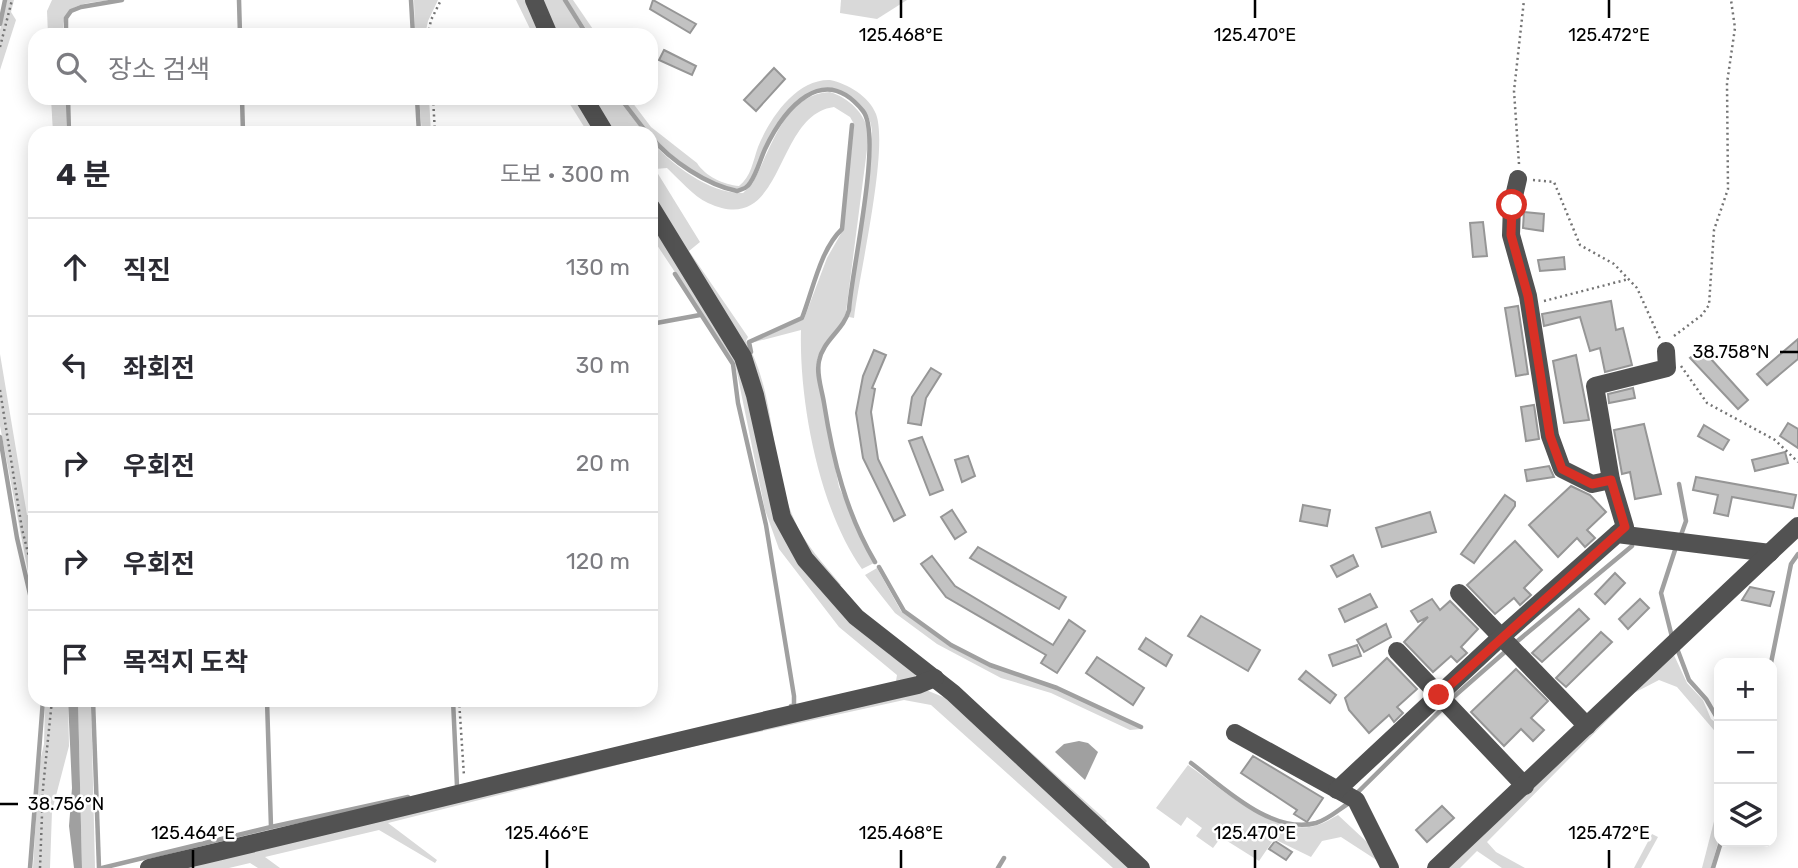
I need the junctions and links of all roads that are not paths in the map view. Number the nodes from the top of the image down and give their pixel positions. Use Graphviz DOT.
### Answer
graph roads {
  1 [pos="534,0"];
  2 [pos="546,28"];
  3 [pos="588,105"];
  4 [pos="601,126"];
  5 [pos="1518,180"];
  6 [pos="658,218"];
  7 [pos="1664,347"];
  8 [pos="1611,480"];
  9 [pos="1798,526"];
  10 [pos="1617,534"];
  11 [pos="1770,553"];
  12 [pos="1459,593"];
  13 [pos="1501,637"];
  14 [pos="1397,651"];
  15 [pos="934,678"];
  16 [pos="1439,695"];
  17 [pos="1587,726"];
  18 [pos="1235,733"];
  19 [pos="1525,786"];
  20 [pos="1337,790"];
  21 [pos="149,868"];
  22 [pos="1142,868"];
  23 [pos="1390,868"];
  24 [pos="1437,868"];
  1 -- 2 [label="street"];
  3 -- 4 [label="street"];
  5 -- 8 [label="street"];
  6 -- 15 [label="street"];
  7 -- 8 [label="street"];
  8 -- 10 [label="street"];
  9 -- 11 [label="street"];
  10 -- 11 [label="street"];
  10 -- 13 [label="street"];
  11 -- 17 [label="street"];
  12 -- 13 [label="street"];
  13 -- 16 [label="street"];
  13 -- 17 [label="street"];
  14 -- 16 [label="street"];
  15 -- 21 [label="street"];
  15 -- 22 [label="street"];
  16 -- 19 [label="street"];
  16 -- 20 [label="street"];
  17 -- 19 [label="street"];
  18 -- 20 [label="street"];
  19 -- 24 [label="street"];
  20 -- 23 [label="street"];
}
